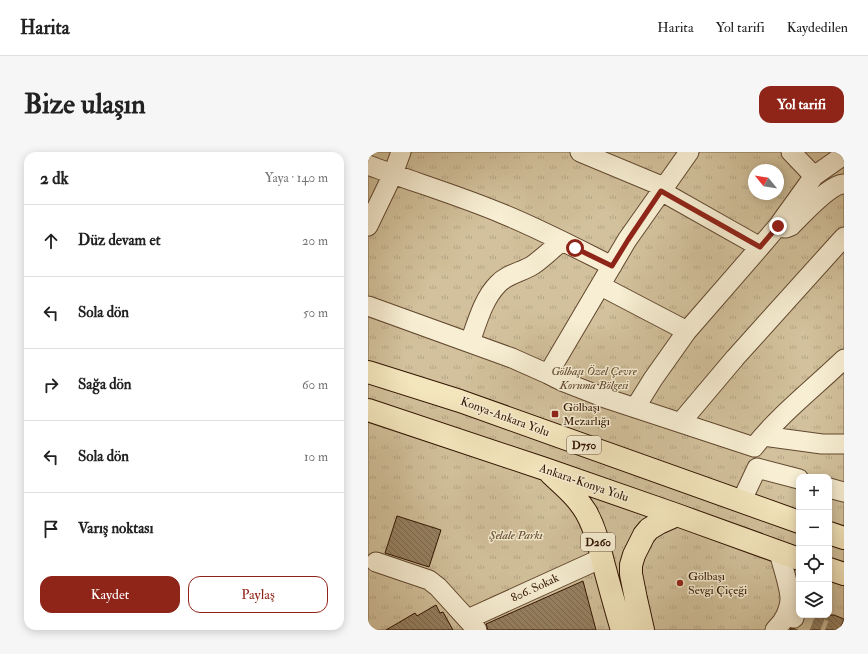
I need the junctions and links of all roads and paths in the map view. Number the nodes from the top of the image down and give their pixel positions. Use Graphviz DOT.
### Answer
graph roads {
  1 [pos="401,152"];
  2 [pos="580,152"];
  3 [pos="689,152"];
  4 [pos="791,152"];
  5 [pos="844,155"];
  6 [pos="368,165"];
  7 [pos="393,174"];
  8 [pos="814,176"];
  9 [pos="844,184"];
  10 [pos="663,189"];
  11 [pos="368,226"];
  12 [pos="778,226"];
  13 [pos="844,237"];
  14 [pos="562,241"];
  15 [pos="760,247"];
  16 [pos="612,266"];
  17 [pos="601,286"];
  18 [pos="368,306"];
  19 [pos="687,330"];
  20 [pos="470,342"];
  21 [pos="844,359"];
  22 [pos="368,372"];
  23 [pos="548,374"];
  24 [pos="635,408"];
  25 [pos="368,410"];
  26 [pos="681,422"];
  27 [pos="759,441"];
  28 [pos="844,444"];
  29 [pos="757,468"];
  30 [pos="545,469"];
  31 [pos="796,478"];
  32 [pos="832,489"];
  33 [pos="844,492"];
  34 [pos="742,502"];
  35 [pos="677,515"];
  36 [pos="796,521"];
  37 [pos="832,534"];
  38 [pos="844,538"];
  39 [pos="789,556"];
  40 [pos="602,558"];
  41 [pos="376,562"];
  42 [pos="832,570"];
  43 [pos="844,574"];
  44 [pos="473,625"];
  45 [pos="622,630"];
  46 [pos="643,630"];
  47 [pos="775,630"];
  1 -- 7 [label="street"];
  2 -- 10 [label="street"];
  3 -- 10 [label="street"];
  4 -- 8 [label="street"];
  5 -- 8 [label="street"];
  6 -- 7 [label="street"];
  7 -- 11 [label="street"];
  7 -- 14 [label="street"];
  8 -- 12 [label="street"];
  9 -- 12 [label="street"];
  10 -- 15 [label="street"];
  10 -- 16 [label="street"];
  12 -- 15 [label="street"];
  13 -- 26 [label="street"];
  14 -- 16 [label="street"];
  14 -- 20 [label="street"];
  15 -- 19 [label="street"];
  16 -- 17 [label="street"];
  17 -- 19 [label="street"];
  17 -- 23 [label="street"];
  18 -- 20 [label="street"];
  19 -- 24 [label="street"];
  20 -- 23 [label="street"];
  21 -- 27 [label="street"];
  22 -- 34 [label="highway, Konya-Ankara Yolu / D750"];
  23 -- 24 [label="street"];
  24 -- 26 [label="street"];
  25 -- 30 [label="highway, Ankara-Konya Yolu"];
  26 -- 27 [label="street"];
  27 -- 28 [label="street"];
  27 -- 29 [label="street"];
  29 -- 31 [label="street"];
  29 -- 34 [label="street"];
  30 -- 35 [label="highway, Ankara-Konya Yolu"];
  30 -- 40 [label="highway, D260"];
  32 -- 33 [label="street"];
  34 -- 36 [label="highway, Konya-Ankara Yolu / D750"];
  35 -- 39 [label="highway, Ankara-Konya Yolu"];
  35 -- 46 [label="highway"];
  37 -- 38 [label="highway"];
  39 -- 47 [label="street"];
  40 -- 44 [label="street, 806. Sokak"];
  40 -- 45 [label="highway, D260"];
  41 -- 44 [label="street"];
  42 -- 43 [label="highway"];
}
